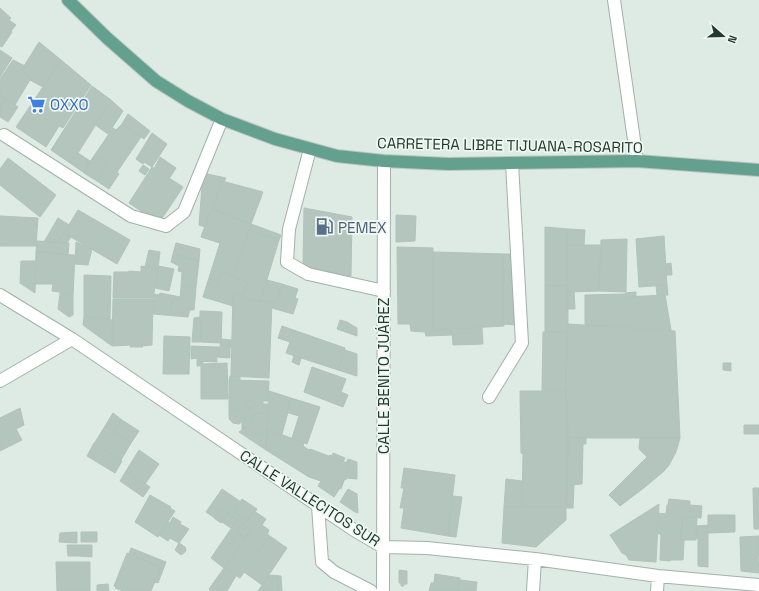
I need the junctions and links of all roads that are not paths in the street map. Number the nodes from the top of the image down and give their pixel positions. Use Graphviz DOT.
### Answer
graph roads {
  1 [pos="68,0"];
  2 [pos="614,0"];
  3 [pos="222,119"];
  4 [pos="4,135"];
  5 [pos="310,149"];
  6 [pos="384,161"];
  7 [pos="637,161"];
  8 [pos="512,164"];
  9 [pos="759,170"];
  10 [pos="384,291"];
  11 [pos="0,295"];
  12 [pos="72,339"];
  13 [pos="0,381"];
  14 [pos="489,397"];
  15 [pos="318,506"];
  16 [pos="383,547"];
  17 [pos="535,559"];
  18 [pos="658,576"];
  19 [pos="759,586"];
  20 [pos="372,591"];
  21 [pos="383,591"];
  22 [pos="533,591"];
  23 [pos="657,591"];
  1 -- 3 [label="main road, CARRETERA LIBRE TIJUANA-ROSARITO"];
  2 -- 7 [label="street"];
  3 -- 4 [label="street"];
  3 -- 5 [label="main road, CARRETERA LIBRE TIJUANA-ROSARITO"];
  5 -- 6 [label="main road, CARRETERA LIBRE TIJUANA-ROSARITO"];
  5 -- 10 [label="street"];
  6 -- 8 [label="main road, CARRETERA LIBRE TIJUANA-ROSARITO"];
  6 -- 10 [label="street, CALLE BENITO JUÁREZ"];
  7 -- 8 [label="main road, CARRETERA LIBRE TIJUANA-ROSARITO"];
  7 -- 9 [label="main road, CARRETERA LIBRE TIJUANA-ROSARITO"];
  8 -- 14 [label="street"];
  10 -- 16 [label="street, CALLE BENITO JUÁREZ"];
  11 -- 12 [label="street, CALLE VALLECITOS SUR"];
  12 -- 13 [label="street"];
  12 -- 15 [label="street, CALLE VALLECITOS SUR"];
  15 -- 16 [label="street, CALLE VALLECITOS SUR"];
  15 -- 20 [label="street"];
  16 -- 17 [label="street, CALLE VALLECITOS SUR"];
  16 -- 21 [label="street, CALLE BENITO JUÁREZ"];
  17 -- 18 [label="street, CALLE VALLECITOS SUR"];
  17 -- 22 [label="street"];
  18 -- 19 [label="street, CALLE VALLECITOS SUR"];
  18 -- 23 [label="street"];
}
